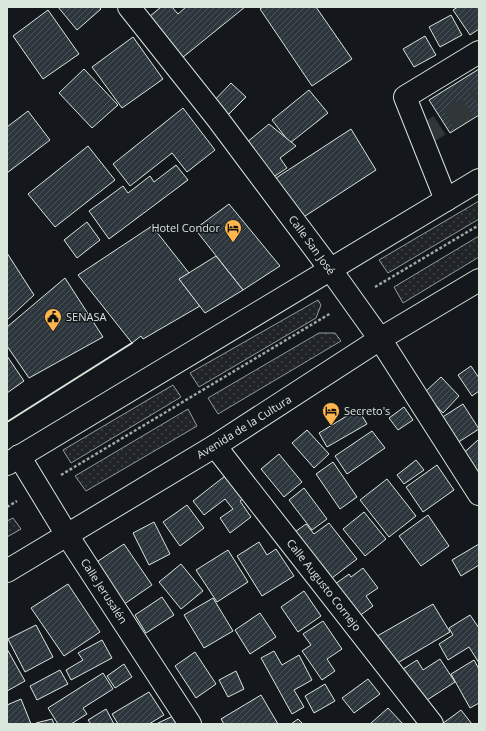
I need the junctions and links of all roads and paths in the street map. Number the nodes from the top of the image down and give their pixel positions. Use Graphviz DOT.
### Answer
graph roads {
  1 [pos="129,7"];
  2 [pos="479,52"];
  3 [pos="479,180"];
  4 [pos="446,200"];
  5 [pos="479,225"];
  6 [pos="330,269"];
  7 [pos="479,280"];
  8 [pos="352,301"];
  9 [pos="380,339"];
  10 [pos="215,446"];
  11 [pos="13,460"];
  12 [pos="39,488"];
  13 [pos="479,494"];
  14 [pos="7,507"];
  15 [pos="67,535"];
  16 [pos="7,571"];
  17 [pos="190,724"];
  18 [pos="432,724"];
  1 -- 6 [label="main road, Calle San José"];
  2 -- 4 [label="main road"];
  3 -- 4 [label="main road"];
  4 -- 6 [label="main road"];
  5 -- 8 [label="path"];
  6 -- 8 [label="main road, Calle San José"];
  6 -- 11 [label="main road"];
  7 -- 9 [label="main road, Avenida de la Cultura"];
  8 -- 9 [label="main road, Calle San José"];
  8 -- 12 [label="path"];
  9 -- 10 [label="main road, Avenida de la Cultura"];
  9 -- 13 [label="main road, Calle San José"];
  10 -- 15 [label="main road, Avenida de la Cultura"];
  10 -- 18 [label="main road, Calle Augusto Cornejo"];
  11 -- 12 [label="main road, Calle Jerusalén"];
  12 -- 14 [label="path"];
  12 -- 15 [label="main road, Calle Jerusalén"];
  15 -- 16 [label="main road, Avenida de la Cultura"];
  15 -- 17 [label="main road, Calle Jerusalén"];
}
